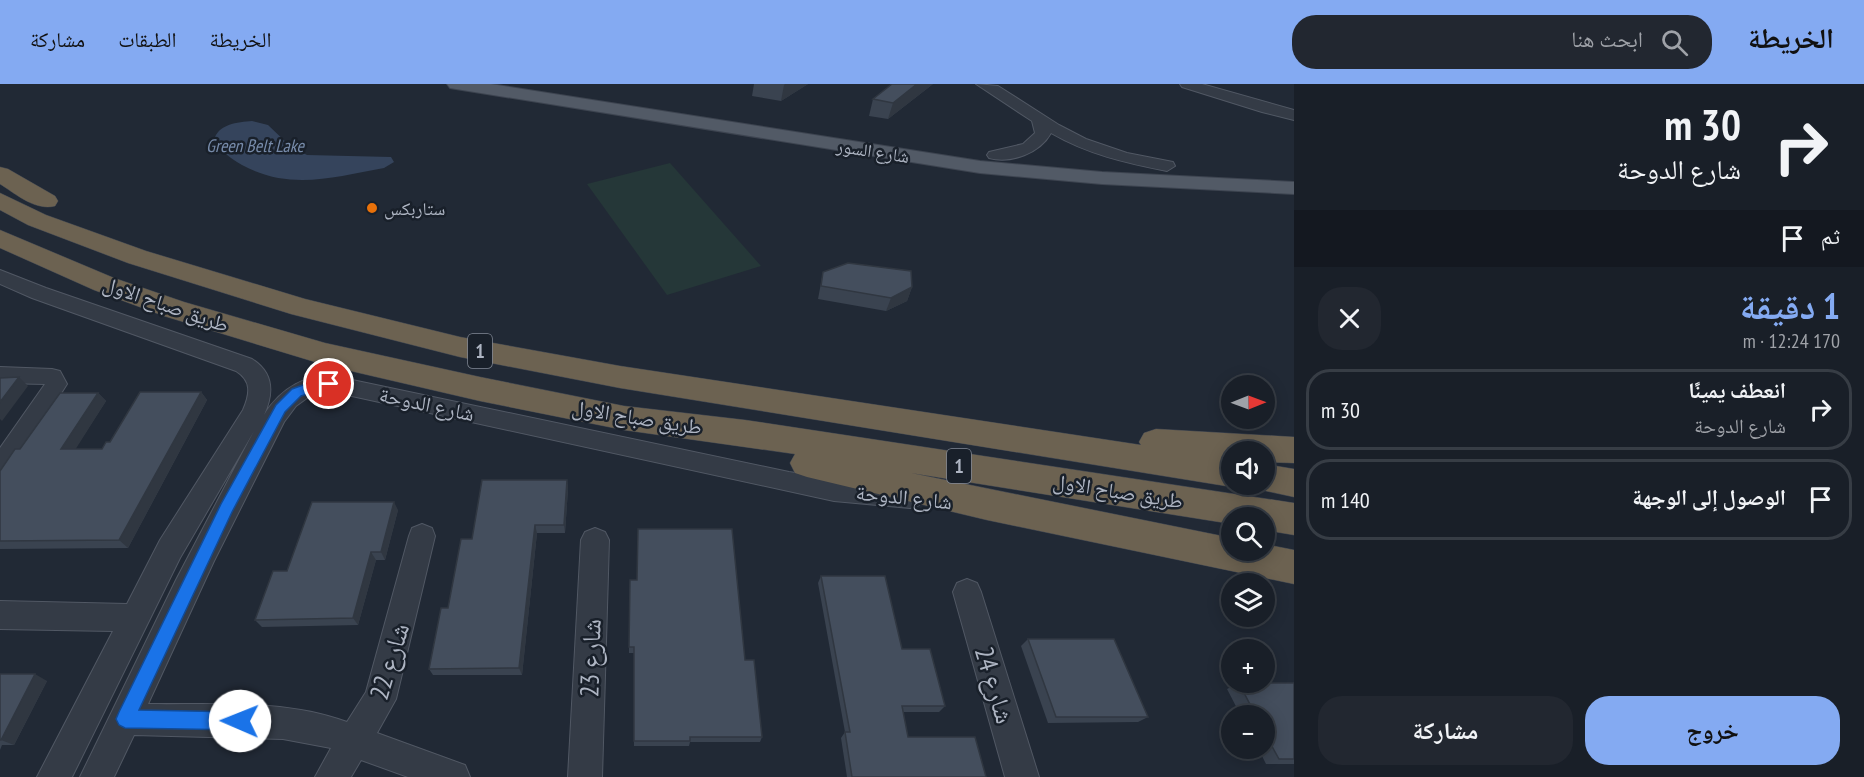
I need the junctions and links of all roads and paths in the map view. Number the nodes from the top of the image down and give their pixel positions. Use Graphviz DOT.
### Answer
graph roads {
  1 [pos="456,84"];
  2 [pos="536,84"];
  3 [pos="983,84"];
  4 [pos="1189,84"];
  5 [pos="1294,115"];
  6 [pos="1039,119"];
  7 [pos="995,155"];
  8 [pos="1167,166"];
  9 [pos="1294,172"];
  10 [pos="0,174"];
  11 [pos="1294,188"];
  12 [pos="0,200"];
  13 [pos="0,238"];
  14 [pos="0,254"];
  15 [pos="137,256"];
  16 [pos="0,276"];
  17 [pos="104,284"];
  18 [pos="0,375"];
  19 [pos="624,418"];
  20 [pos="978,433"];
  21 [pos="1294,450"];
  22 [pos="0,468"];
  23 [pos="1221,471"];
  24 [pos="1275,480"];
  25 [pos="1294,483"];
  26 [pos="213,504"];
  27 [pos="987,505"];
  28 [pos="1294,519"];
  29 [pos="422,536"];
  30 [pos="595,540"];
  31 [pos="1294,567"];
  32 [pos="967,592"];
  33 [pos="0,615"];
  34 [pos="135,618"];
  35 [pos="125,719"];
  36 [pos="355,739"];
  37 [pos="54,777"];
  38 [pos="97,777"];
  39 [pos="332,777"];
  40 [pos="453,777"];
  41 [pos="585,777"];
  42 [pos="1022,777"];
  1 -- 11 [label="main road, شارع السور"];
  2 -- 7 [label="main road, شارع السور"];
  3 -- 6 [label="street"];
  4 -- 5 [label="street"];
  6 -- 7 [label="street"];
  6 -- 8 [label="street"];
  7 -- 8 [label="main road, شارع السور"];
  8 -- 9 [label="main road, شارع السور"];
  10 -- 15 [label="highway"];
  12 -- 15 [label="highway, طريق صباح الاول / 1"];
  13 -- 17 [label="highway, طريق صباح الاول / 1"];
  14 -- 17 [label="highway"];
  15 -- 20 [label="highway, طريق صباح الاول / 1"];
  16 -- 26 [label="street, شارع الدوحة"];
  17 -- 19 [label="highway, طريق صباح الاول / 1"];
  18 -- 22 [label="street"];
  19 -- 27 [label="highway"];
  19 -- 28 [label="highway, طريق صباح الاول / 1"];
  20 -- 21 [label="highway"];
  20 -- 23 [label="highway, طريق صباح الاول / 1"];
  24 -- 25 [label="highway"];
  26 -- 27 [label="street, شارع الدوحة"];
  26 -- 34 [label="street, شارع الدوحة"];
  26 -- 35 [label="street, شارع الدوحة"];
  27 -- 31 [label="highway"];
  29 -- 36 [label="street, شارع 22"];
  30 -- 41 [label="street, شارع 23"];
  32 -- 42 [label="street, شارع 24"];
  33 -- 34 [label="street"];
  34 -- 37 [label="street, شارع الدوحة"];
  35 -- 36 [label="street"];
  35 -- 38 [label="street, شارع الدوحة"];
  36 -- 39 [label="street, شارع 22"];
  36 -- 40 [label="street"];
}
